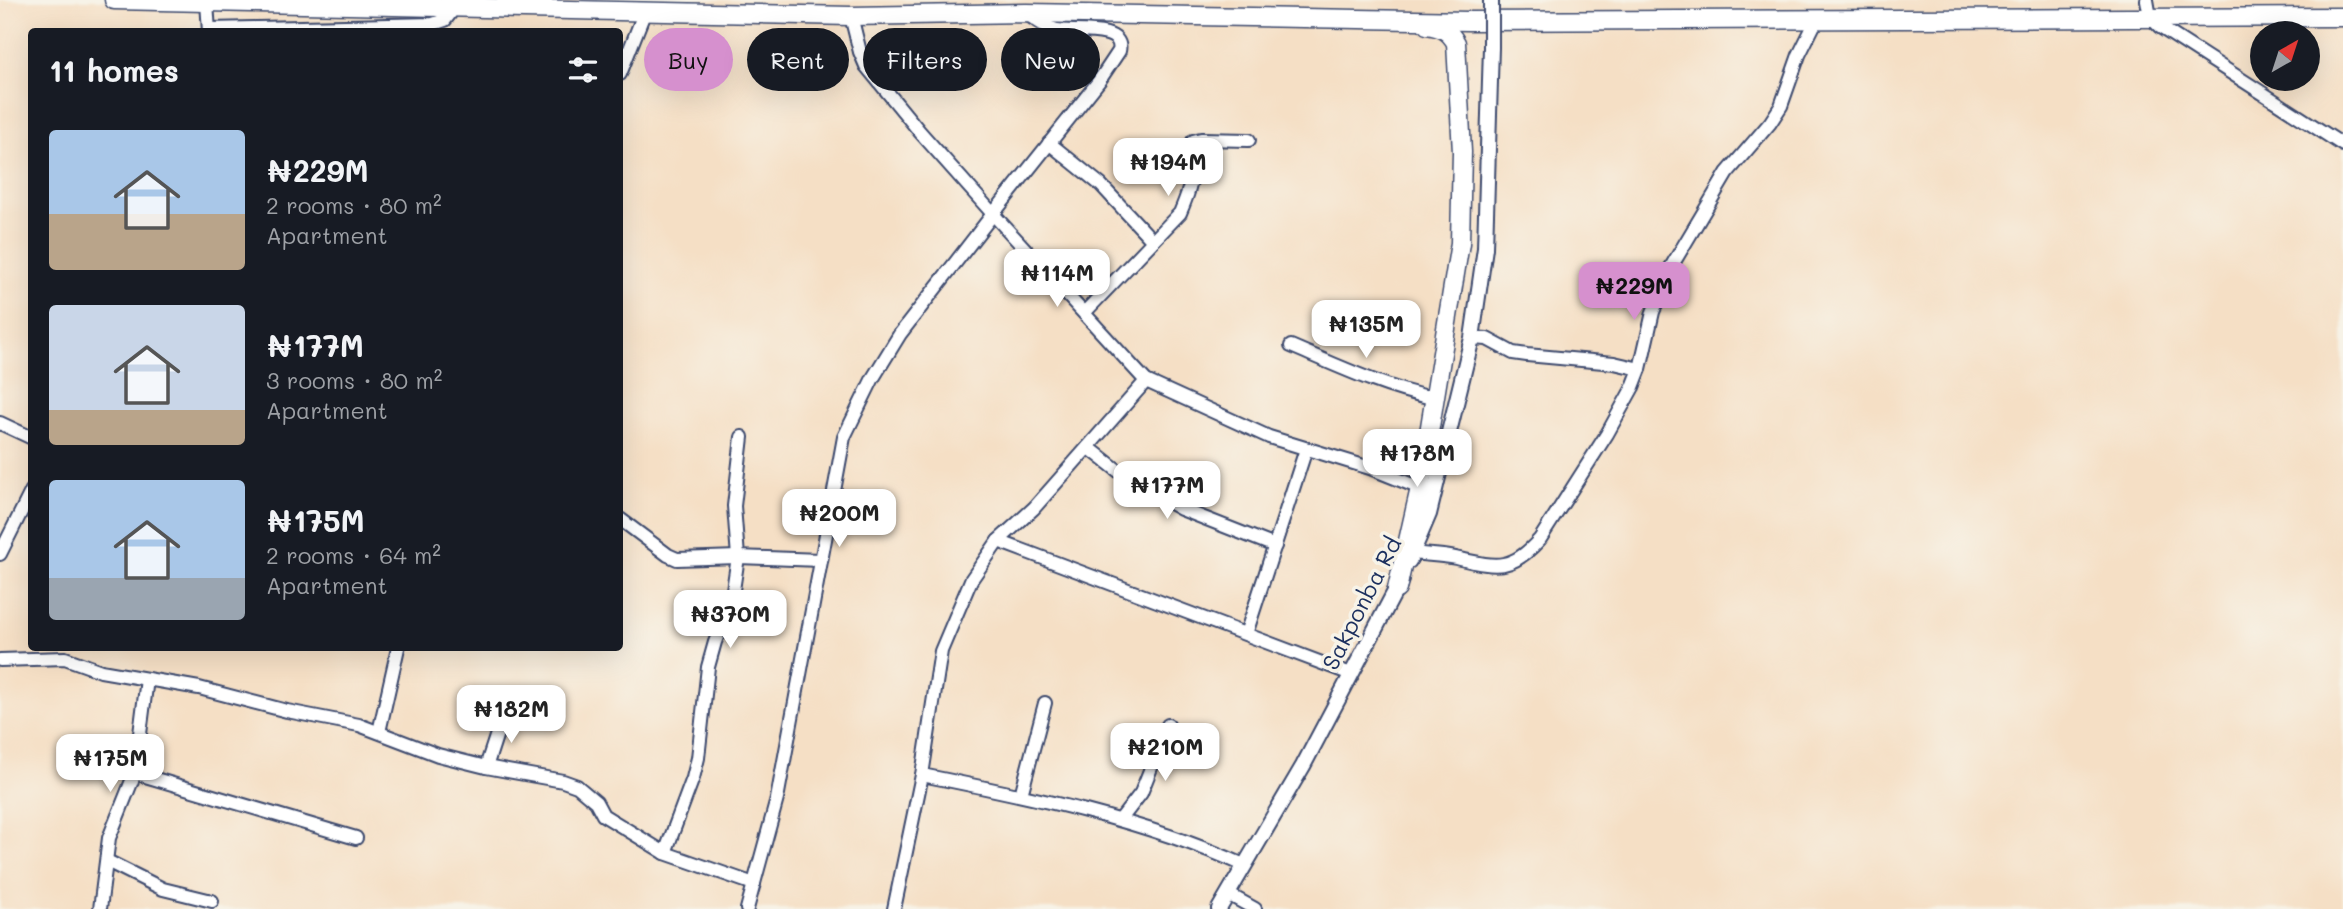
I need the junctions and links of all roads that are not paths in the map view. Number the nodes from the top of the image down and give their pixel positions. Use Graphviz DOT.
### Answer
graph roads {
  1 [pos="114,0"];
  2 [pos="1491,0"];
  3 [pos="207,2"];
  4 [pos="591,5"];
  5 [pos="455,7"];
  6 [pos="2148,8"];
  7 [pos="645,11"];
  8 [pos="1027,13"];
  9 [pos="851,16"];
  10 [pos="2343,17"];
  11 [pos="1817,19"];
  12 [pos="1373,20"];
  13 [pos="1569,20"];
  14 [pos="209,28"];
  15 [pos="284,28"];
  16 [pos="1456,43"];
  17 [pos="623,66"];
  18 [pos="1249,141"];
  19 [pos="1049,143"];
  20 [pos="2343,145"];
  21 [pos="992,214"];
  22 [pos="1153,241"];
  23 [pos="1084,313"];
  24 [pos="1472,338"];
  25 [pos="1291,346"];
  26 [pos="1640,369"];
  27 [pos="1146,381"];
  28 [pos="1433,398"];
  29 [pos="0,423"];
  30 [pos="28,436"];
  31 [pos="742,437"];
  32 [pos="1087,447"];
  33 [pos="1306,449"];
  34 [pos="1420,488"];
  35 [pos="28,498"];
  36 [pos="623,521"];
  37 [pos="998,541"];
  38 [pos="1275,546"];
  39 [pos="1412,553"];
  40 [pos="0,554"];
  41 [pos="738,556"];
  42 [pos="820,560"];
  43 [pos="1397,589"];
  44 [pos="1246,634"];
  45 [pos="397,651"];
  46 [pos="66,653"];
  47 [pos="0,660"];
  48 [pos="1351,674"];
  49 [pos="147,679"];
  50 [pos="1045,703"];
  51 [pos="505,712"];
  52 [pos="1168,725"];
  53 [pos="379,732"];
  54 [pos="486,767"];
  55 [pos="135,773"];
  56 [pos="922,775"];
  57 [pos="1021,795"];
  58 [pos="1121,819"];
  59 [pos="356,838"];
  60 [pos="665,853"];
  61 [pos="107,861"];
  62 [pos="1244,865"];
  63 [pos="754,884"];
  64 [pos="1228,894"];
  65 [pos="212,901"];
  66 [pos="100,909"];
  67 [pos="747,909"];
  68 [pos="894,909"];
  69 [pos="1219,909"];
  70 [pos="1255,909"];
  1 -- 3 [label="highway"];
  2 -- 24 [label="main road, Sakponba Rd, bridge"];
  3 -- 5 [label="highway"];
  3 -- 14 [label="street"];
  4 -- 5 [label="highway"];
  4 -- 7 [label="highway"];
  5 -- 15 [label="street"];
  6 -- 10 [label="highway"];
  6 -- 11 [label="highway"];
  6 -- 20 [label="street"];
  7 -- 9 [label="highway"];
  7 -- 17 [label="street"];
  8 -- 9 [label="highway"];
  8 -- 12 [label="highway"];
  8 -- 19 [label="street"];
  9 -- 21 [label="street"];
  11 -- 13 [label="highway"];
  11 -- 26 [label="street"];
  12 -- 13 [label="highway"];
  12 -- 16 [label="highway"];
  13 -- 16 [label="highway"];
  16 -- 28 [label="highway"];
  18 -- 22 [label="street"];
  19 -- 21 [label="street"];
  19 -- 22 [label="street"];
  21 -- 23 [label="street"];
  21 -- 42 [label="street"];
  22 -- 23 [label="street"];
  23 -- 27 [label="street"];
  24 -- 26 [label="street"];
  24 -- 39 [label="main road, Sakponba Rd"];
  25 -- 28 [label="street"];
  26 -- 39 [label="street"];
  27 -- 32 [label="street"];
  27 -- 33 [label="street"];
  28 -- 34 [label="highway"];
  29 -- 30 [label="street"];
  31 -- 41 [label="street"];
  32 -- 37 [label="street"];
  32 -- 38 [label="street"];
  33 -- 34 [label="street"];
  33 -- 38 [label="street"];
  34 -- 43 [label="highway"];
  35 -- 40 [label="street"];
  36 -- 41 [label="street"];
  37 -- 44 [label="street"];
  37 -- 56 [label="street"];
  38 -- 44 [label="street"];
  39 -- 43 [label="main road, Sakponba Rd"];
  41 -- 42 [label="street"];
  41 -- 60 [label="street"];
  42 -- 63 [label="street"];
  43 -- 48 [label="main road, Sakponba Rd"];
  44 -- 48 [label="street"];
  45 -- 53 [label="street"];
  46 -- 47 [label="street"];
  46 -- 49 [label="street"];
  48 -- 62 [label="main road, Sakponba Rd"];
  49 -- 53 [label="street"];
  49 -- 55 [label="street"];
  50 -- 57 [label="street"];
  51 -- 54 [label="street"];
  52 -- 58 [label="street"];
  53 -- 54 [label="street"];
  54 -- 60 [label="street"];
  55 -- 59 [label="street"];
  55 -- 61 [label="street"];
  56 -- 57 [label="street"];
  56 -- 68 [label="street"];
  57 -- 58 [label="street"];
  58 -- 62 [label="street"];
  60 -- 63 [label="street"];
  61 -- 65 [label="street"];
  61 -- 66 [label="street"];
  62 -- 64 [label="main road, Sakponba Rd"];
  63 -- 67 [label="street"];
  64 -- 69 [label="main road, Sakponba Rd"];
  64 -- 70 [label="street"];
}
